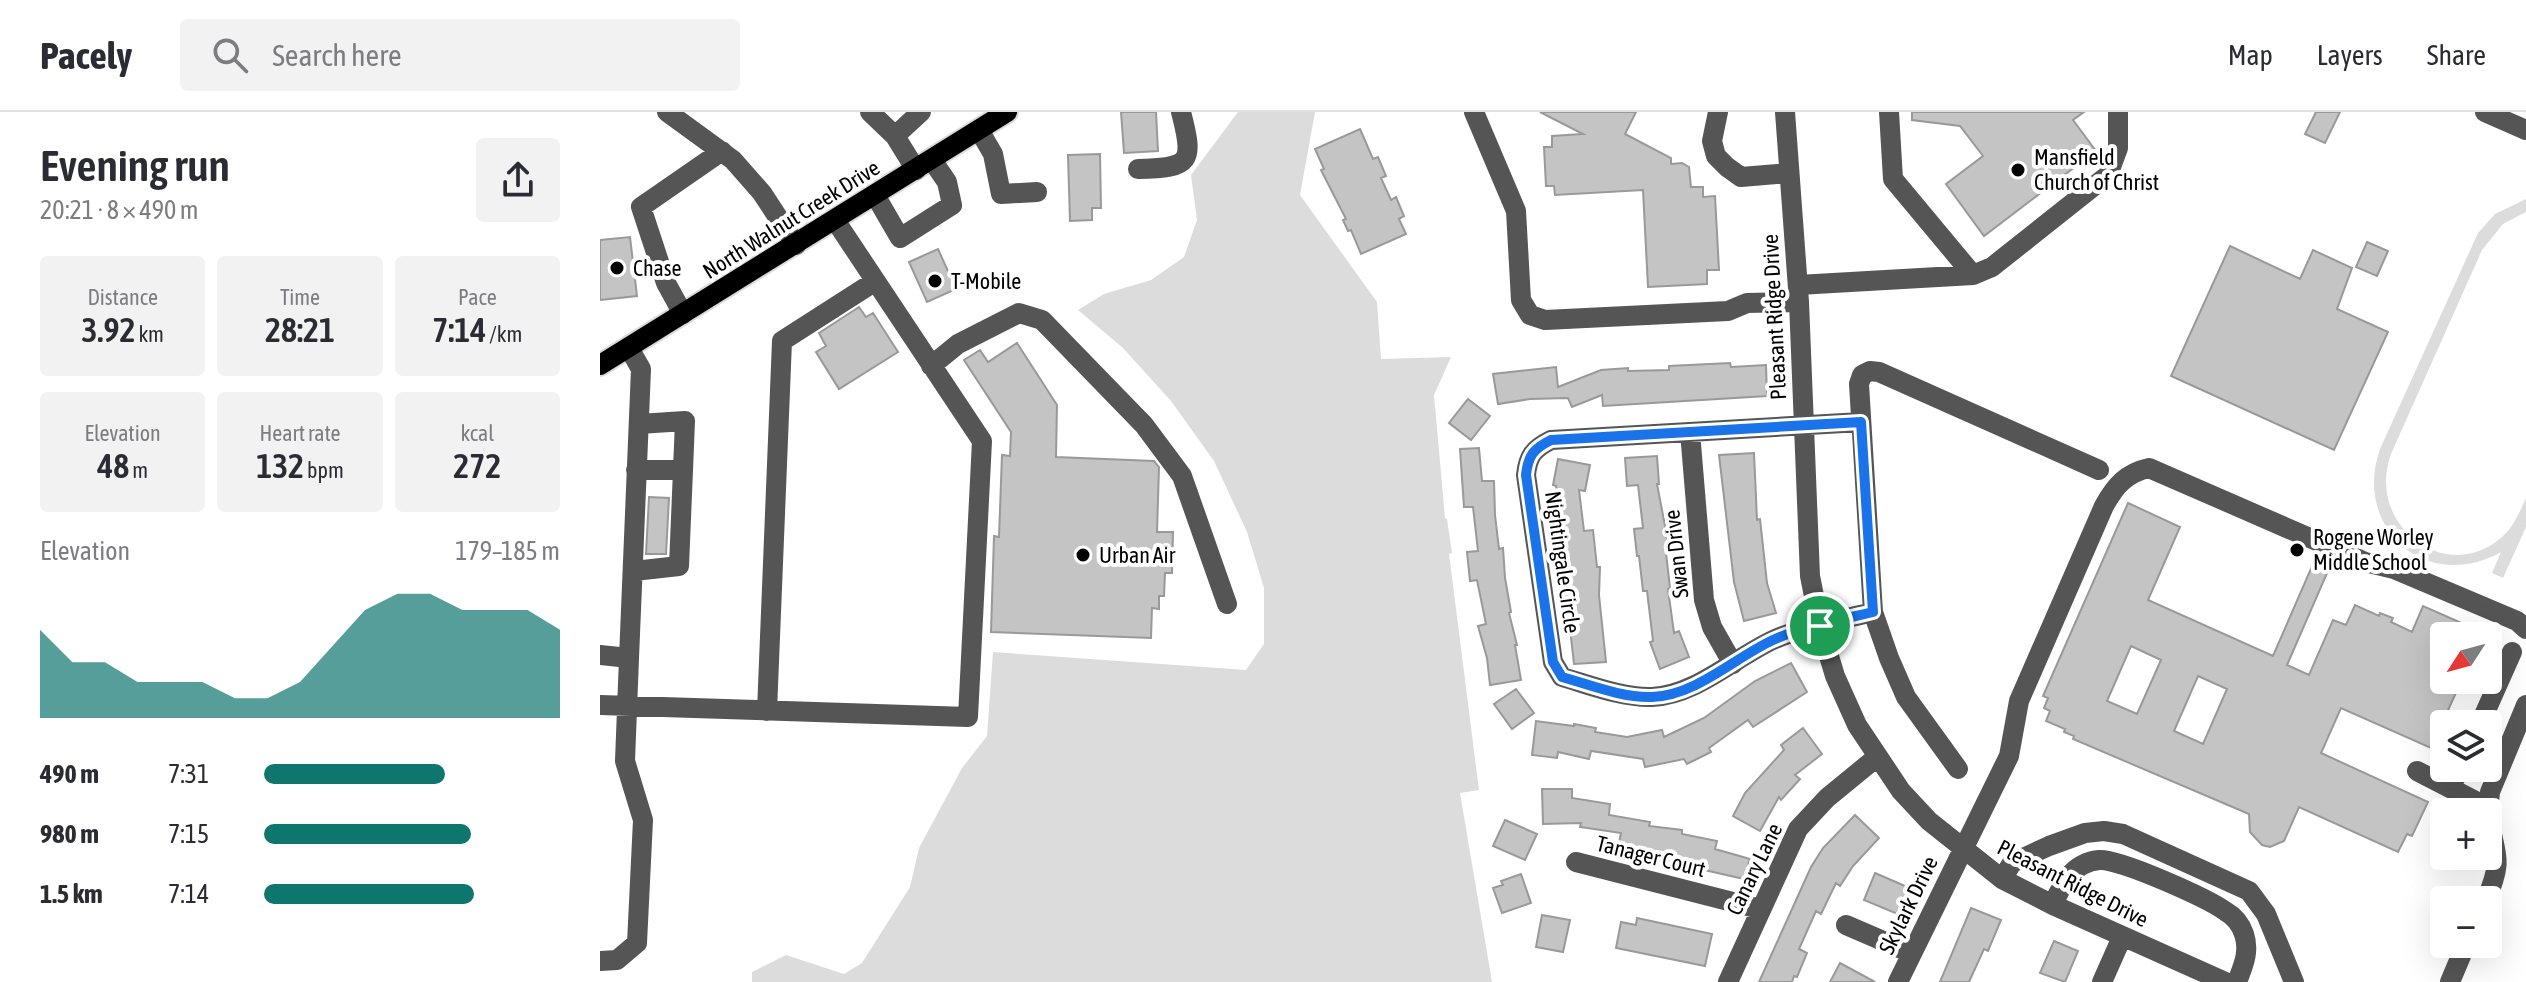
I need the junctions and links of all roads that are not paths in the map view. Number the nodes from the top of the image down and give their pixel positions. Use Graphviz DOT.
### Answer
graph roads {
  1 [pos="667,112"];
  2 [pos="870,112"];
  3 [pos="921,112"];
  4 [pos="1007,112"];
  5 [pos="1181,112"];
  6 [pos="1474,112"];
  7 [pos="1718,112"];
  8 [pos="1785,112"];
  9 [pos="1889,112"];
  10 [pos="2118,112"];
  11 [pos="2485,112"];
  12 [pos="979,130"];
  13 [pos="2526,130"];
  14 [pos="895,136"];
  15 [pos="722,151"];
  16 [pos="924,165"];
  17 [pos="1138,169"];
  18 [pos="1788,173"];
  19 [pos="1037,192"];
  20 [pos="875,195"];
  21 [pos="835,220"];
  22 [pos="796,245"];
  23 [pos="1973,275"];
  24 [pos="874,282"];
  25 [pos="1799,293"];
  26 [pos="683,314"];
  27 [pos="629,348"];
  28 [pos="600,365"];
  29 [pos="931,366"];
  30 [pos="1861,422"];
  31 [pos="639,424"];
  32 [pos="1803,427"];
  33 [pos="1690,432"];
  34 [pos="636,470"];
  35 [pos="683,470"];
  36 [pos="2099,470"];
  37 [pos="634,571"];
  38 [pos="1227,604"];
  39 [pos="1873,612"];
  40 [pos="1820,626"];
  41 [pos="2526,629"];
  42 [pos="2512,652"];
  43 [pos="600,655"];
  44 [pos="629,658"];
  45 [pos="1733,664"];
  46 [pos="600,705"];
  47 [pos="2526,705"];
  48 [pos="627,707"];
  49 [pos="2486,710"];
  50 [pos="767,711"];
  51 [pos="1877,757"];
  52 [pos="1958,769"];
  53 [pos="2417,771"];
  54 [pos="2453,782"];
  55 [pos="2451,787"];
  56 [pos="2468,798"];
  57 [pos="2489,798"];
  58 [pos="1963,850"];
  59 [pos="1576,862"];
  60 [pos="2002,879"];
  61 [pos="2053,905"];
  62 [pos="1760,909"];
  63 [pos="1846,925"];
  64 [pos="2122,937"];
  65 [pos="1911,953"];
  66 [pos="2460,958"];
  67 [pos="600,961"];
  68 [pos="1728,982"];
  69 [pos="1898,982"];
  70 [pos="2102,982"];
  71 [pos="2225,982"];
  72 [pos="2237,982"];
  73 [pos="2294,982"];
  74 [pos="2450,982"];
  1 -- 15 [label="street"];
  2 -- 14 [label="street"];
  3 -- 14 [label="street"];
  4 -- 12 [label="main road, North Walnut Creek Drive"];
  5 -- 17 [label="street"];
  6 -- 25 [label="street"];
  7 -- 18 [label="street"];
  8 -- 18 [label="street, Pleasant Ridge Drive"];
  9 -- 23 [label="street"];
  10 -- 23 [label="street"];
  11 -- 13 [label="street"];
  12 -- 16 [label="main road, North Walnut Creek Drive"];
  12 -- 19 [label="street"];
  14 -- 16 [label="street"];
  15 -- 22 [label="street"];
  15 -- 26 [label="street"];
  16 -- 20 [label="main road, North Walnut Creek Drive"];
  16 -- 20 [label="street"];
  18 -- 25 [label="street, Pleasant Ridge Drive"];
  20 -- 21 [label="main road, North Walnut Creek Drive"];
  21 -- 22 [label="main road, North Walnut Creek Drive"];
  21 -- 24 [label="street"];
  22 -- 26 [label="main road, North Walnut Creek Drive"];
  23 -- 25 [label="street"];
  24 -- 29 [label="street"];
  24 -- 50 [label="street"];
  25 -- 32 [label="street, Pleasant Ridge Drive"];
  26 -- 27 [label="main road, North Walnut Creek Drive"];
  27 -- 28 [label="main road, North Walnut Creek Drive"];
  27 -- 31 [label="street"];
  29 -- 38 [label="street"];
  29 -- 50 [label="street"];
  30 -- 32 [label="street, Nightingale Circle"];
  30 -- 36 [label="street"];
  30 -- 39 [label="street"];
  31 -- 34 [label="street"];
  31 -- 35 [label="street"];
  32 -- 33 [label="street, Nightingale Circle"];
  32 -- 40 [label="street, Pleasant Ridge Drive"];
  33 -- 45 [label="street, Swan Drive"];
  33 -- 45 [label="street, Nightingale Circle"];
  34 -- 35 [label="street"];
  34 -- 37 [label="street"];
  35 -- 37 [label="street"];
  37 -- 44 [label="street"];
  39 -- 40 [label="street, Nightingale Circle"];
  39 -- 52 [label="street"];
  40 -- 45 [label="street, Nightingale Circle"];
  40 -- 51 [label="street, Pleasant Ridge Drive"];
  41 -- 58 [label="street, Skylark Drive"];
  42 -- 49 [label="street"];
  43 -- 44 [label="street"];
  44 -- 48 [label="street"];
  46 -- 48 [label="street"];
  47 -- 57 [label="street"];
  48 -- 50 [label="street"];
  48 -- 67 [label="street"];
  51 -- 58 [label="street, Pleasant Ridge Drive"];
  51 -- 62 [label="street, Canary Lane"];
  53 -- 55 [label="street"];
  54 -- 55 [label="street"];
  55 -- 56 [label="street"];
  58 -- 60 [label="street, Pleasant Ridge Drive"];
  58 -- 65 [label="street, Skylark Drive"];
  59 -- 62 [label="street, Tanager Court"];
  60 -- 61 [label="street, Pleasant Ridge Drive"];
  60 -- 73 [label="street"];
  61 -- 64 [label="street, Pleasant Ridge Drive"];
  61 -- 72 [label="street"];
  62 -- 68 [label="street, Canary Lane"];
  63 -- 65 [label="street"];
  64 -- 70 [label="street"];
  64 -- 71 [label="street, Pleasant Ridge Drive"];
  65 -- 69 [label="street, Skylark Drive"];
  66 -- 74 [label="street"];
}
